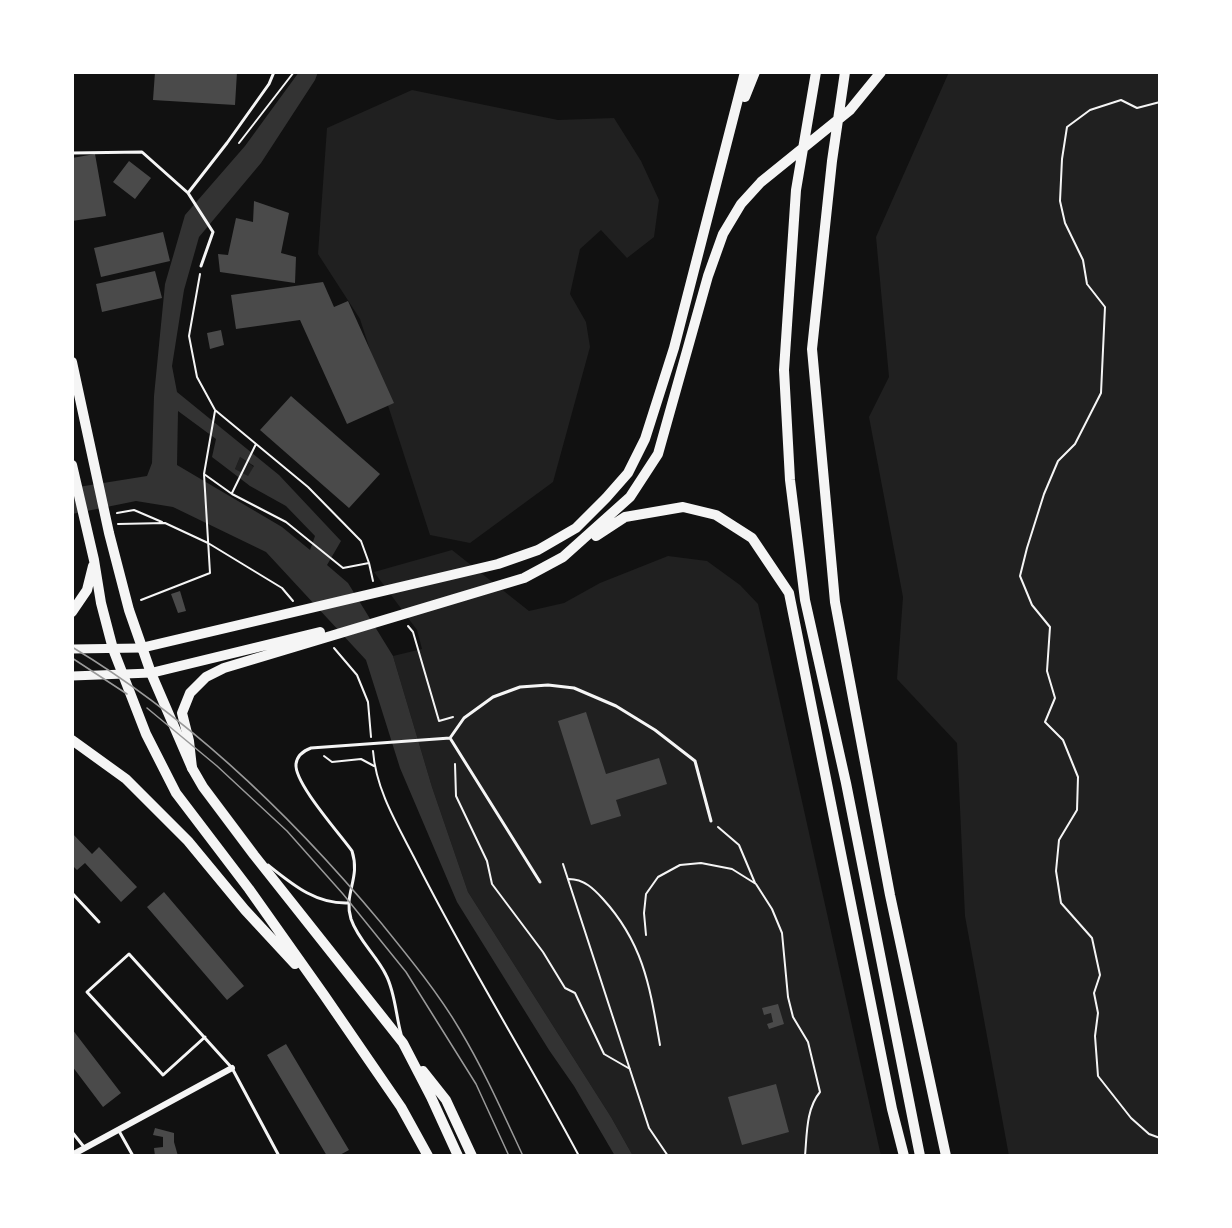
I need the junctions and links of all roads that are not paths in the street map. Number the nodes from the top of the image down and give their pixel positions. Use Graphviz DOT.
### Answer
graph roads {
  1 [pos="274,72"];
  2 [pos="745,72"];
  3 [pos="755,72"];
  4 [pos="816,72"];
  5 [pos="845,72"];
  6 [pos="881,72"];
  7 [pos="733,125"];
  8 [pos="72,153"];
  9 [pos="188,193"];
  10 [pos="201,266"];
  11 [pos="72,362"];
  12 [pos="72,465"];
  13 [pos="563,557"];
  14 [pos="94,560"];
  15 [pos="431,606"];
  16 [pos="72,612"];
  17 [pos="72,648"];
  18 [pos="141,648"];
  19 [pos="113,649"];
  20 [pos="122,673"];
  21 [pos="151,673"];
  22 [pos="72,676"];
  23 [pos="450,738"];
  24 [pos="72,740"];
  25 [pos="192,768"];
  26 [pos="711,821"];
  27 [pos="254,855"];
  28 [pos="540,882"];
  29 [pos="72,893"];
  30 [pos="348,903"];
  31 [pos="99,922"];
  32 [pos="324,995"];
  33 [pos="205,1037"];
  34 [pos="403,1043"];
  35 [pos="232,1068"];
  36 [pos="401,1107"];
  37 [pos="118,1130"];
  38 [pos="72,1132"];
  39 [pos="85,1148"];
  40 [pos="72,1155"];
  41 [pos="133,1156"];
  42 [pos="279,1156"];
  43 [pos="422,1156"];
  44 [pos="429,1156"];
  45 [pos="458,1156"];
  46 [pos="472,1156"];
  47 [pos="904,1156"];
  48 [pos="920,1156"];
  49 [pos="946,1156"];
  1 -- 9 [label="lane"];
  2 -- 7 [label="main road"];
  3 -- 7 [label="main road"];
  4 -- 48 [label="main road"];
  5 -- 49 [label="main road"];
  6 -- 13 [label="main road"];
  7 -- 18 [label="main road"];
  8 -- 9 [label="lane"];
  9 -- 10 [label="lane"];
  11 -- 18 [label="main road"];
  12 -- 14 [label="main road"];
  13 -- 15 [label="main road"];
  13 -- 47 [label="main road"];
  14 -- 16 [label="main road"];
  14 -- 19 [label="main road"];
  15 -- 21 [label="main road"];
  15 -- 25 [label="main road"];
  17 -- 19 [label="main road"];
  18 -- 19 [label="main road"];
  18 -- 21 [label="main road"];
  19 -- 20 [label="main road"];
  20 -- 21 [label="main road"];
  20 -- 22 [label="main road"];
  20 -- 32 [label="main road"];
  21 -- 25 [label="main road"];
  23 -- 26 [label="lane"];
  23 -- 28 [label="lane"];
  23 -- 30 [label="lane"];
  24 -- 32 [label="main road"];
  25 -- 27 [label="main road"];
  27 -- 30 [label="lane"];
  27 -- 34 [label="main road"];
  29 -- 31 [label="lane"];
  30 -- 34 [label="lane"];
  32 -- 36 [label="main road"];
  33 -- 33 [label="lane"];
  33 -- 35 [label="lane"];
  34 -- 45 [label="main road"];
  34 -- 46 [label="main road"];
  35 -- 37 [label="street"];
  35 -- 42 [label="lane"];
  36 -- 43 [label="main road"];
  36 -- 44 [label="main road"];
  37 -- 39 [label="street"];
  37 -- 41 [label="lane"];
  38 -- 39 [label="lane"];
  39 -- 40 [label="street"];
}
